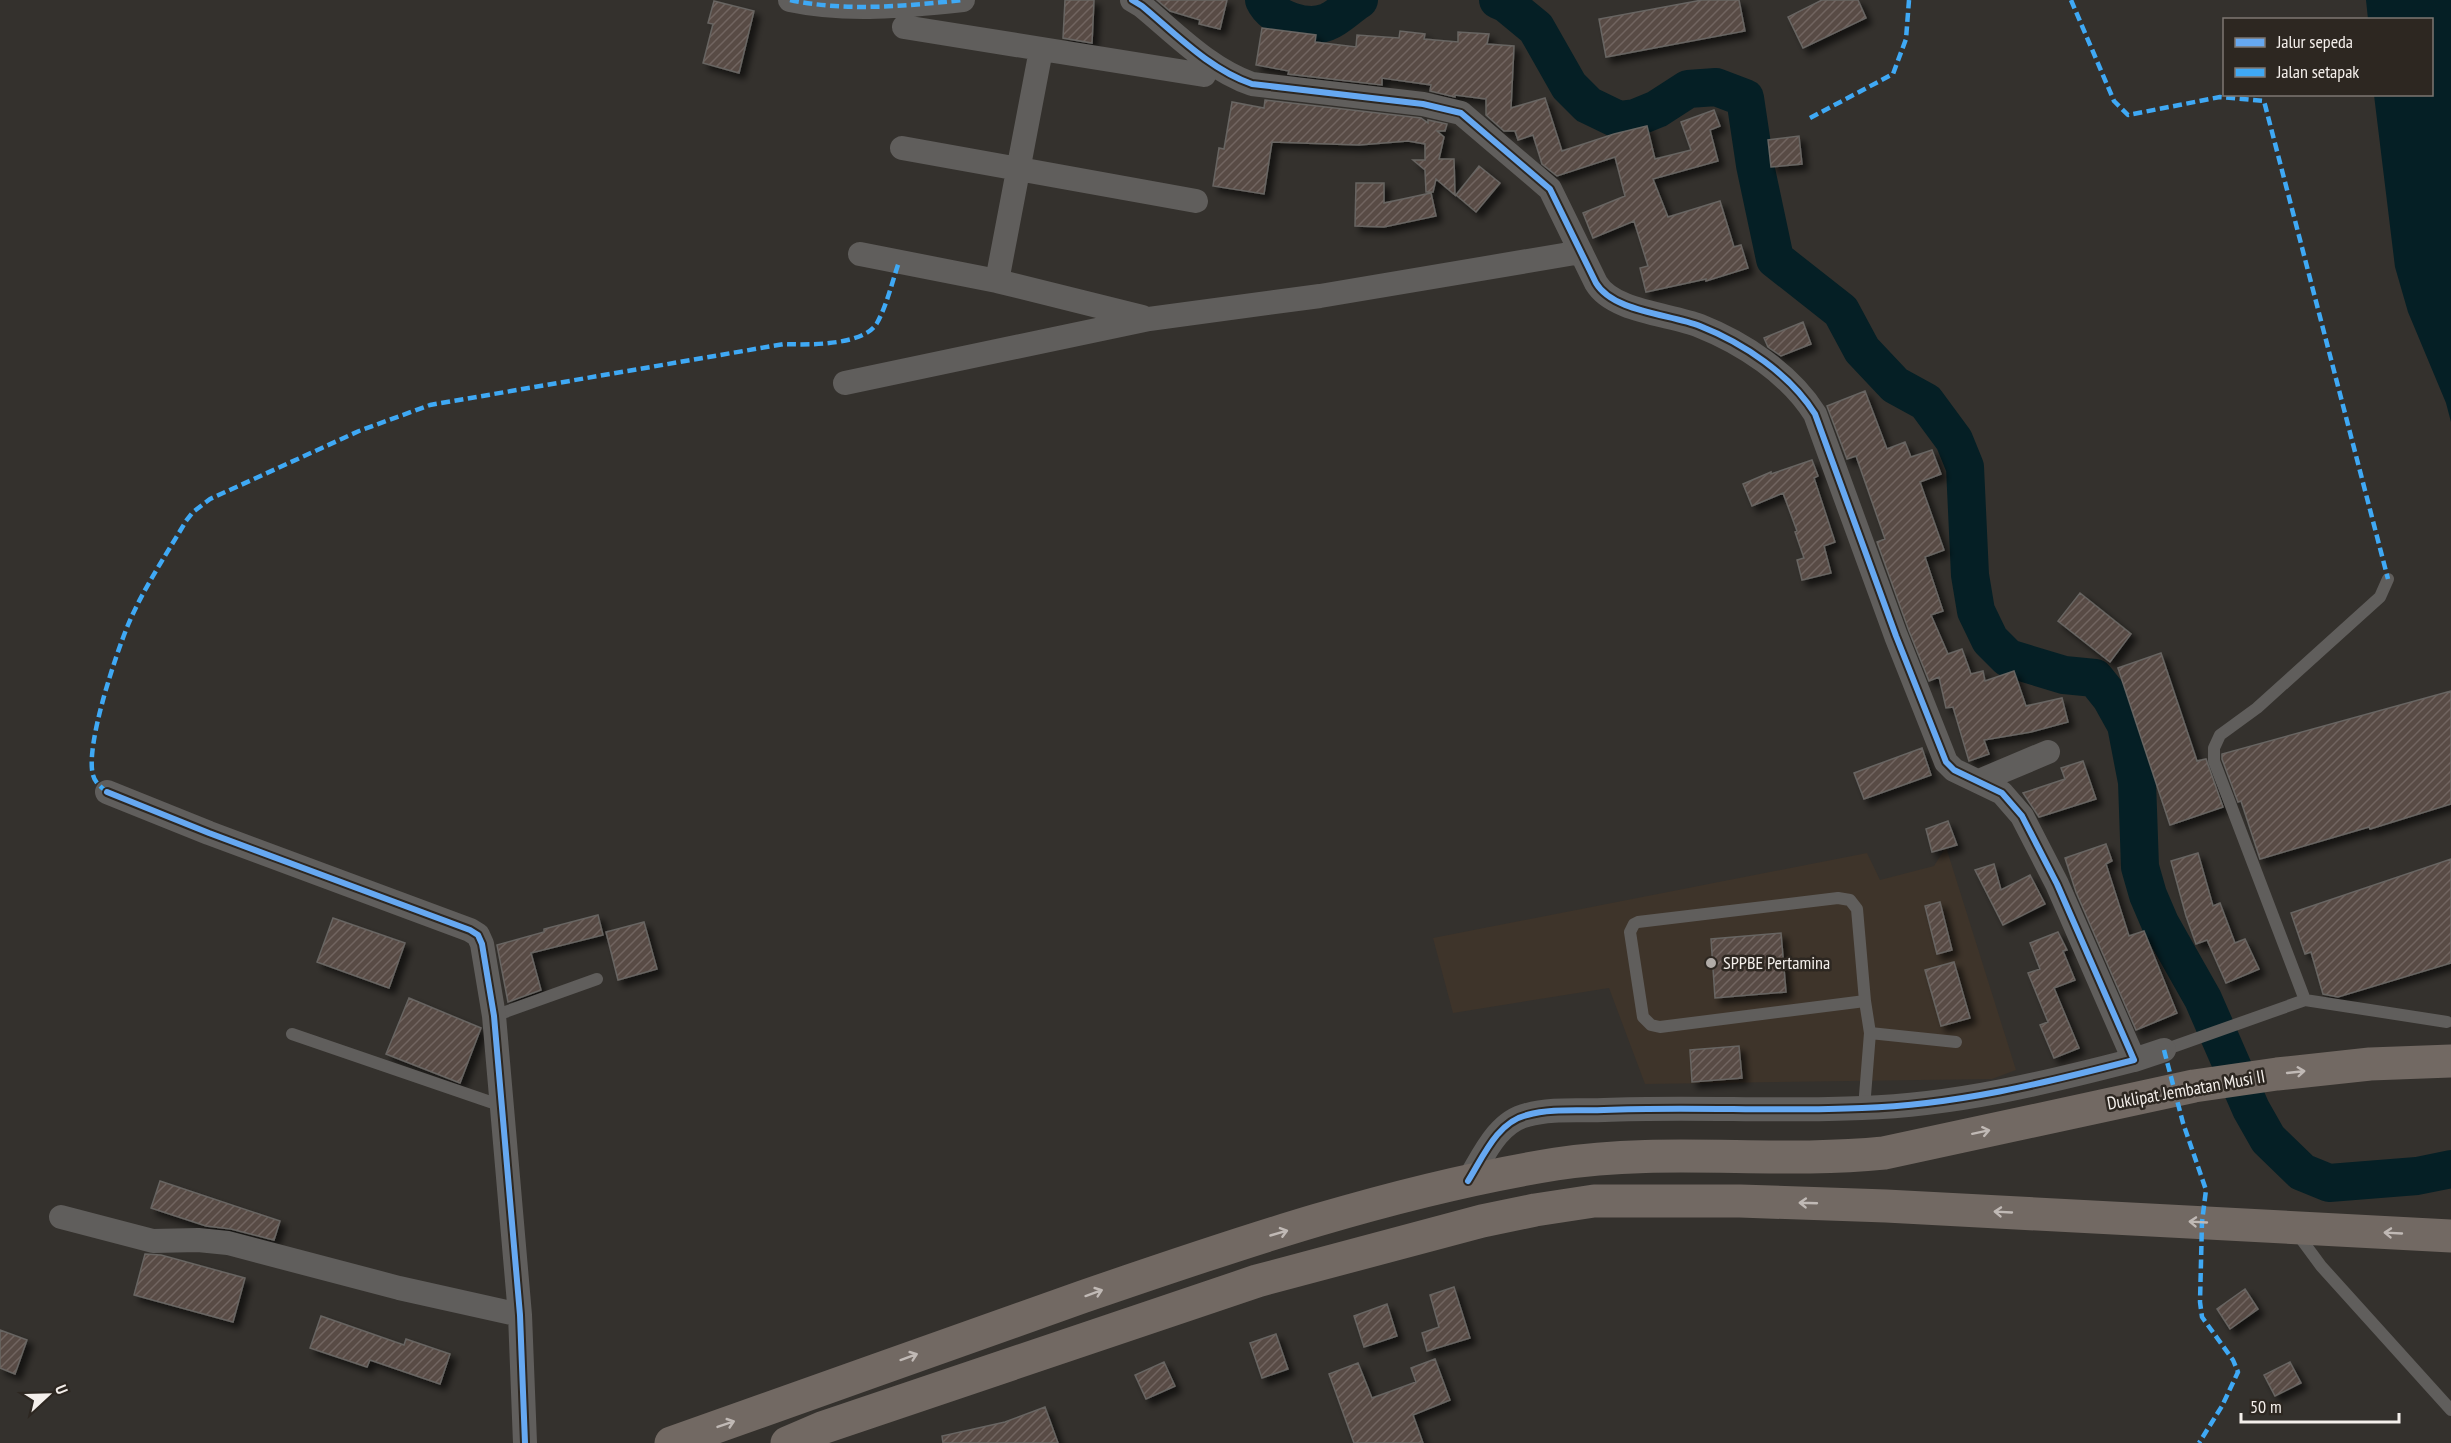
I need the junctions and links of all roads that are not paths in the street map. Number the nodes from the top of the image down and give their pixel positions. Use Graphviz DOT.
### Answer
graph roads {
  1 [pos="790,0"];
  2 [pos="963,0"];
  3 [pos="1132,0"];
  4 [pos="903,27"];
  5 [pos="1041,50"];
  6 [pos="1204,75"];
  7 [pos="902,148"];
  8 [pos="1018,169"];
  9 [pos="1196,201"];
  10 [pos="1581,252"];
  11 [pos="860,254"];
  12 [pos="997,281"];
  13 [pos="1149,319"];
  14 [pos="845,383"];
  15 [pos="2388,579"];
  16 [pos="2048,752"];
  17 [pos="1979,781"];
  18 [pos="107,792"];
  19 [pos="597,979"];
  20 [pos="1865,1000"];
  21 [pos="2305,1000"];
  22 [pos="494,1017"];
  23 [pos="2447,1022"];
  24 [pos="1870,1033"];
  25 [pos="292,1034"];
  26 [pos="1956,1042"];
  27 [pos="2173,1047"];
  28 [pos="2134,1060"];
  29 [pos="2451,1061"];
  30 [pos="502,1106"];
  31 [pos="1864,1108"];
  32 [pos="1468,1181"];
  33 [pos="61,1217"];
  34 [pos="2293,1228"];
  35 [pos="2451,1236"];
  36 [pos="520,1315"];
  37 [pos="2451,1410"];
  38 [pos="824,1436"];
  39 [pos="525,1443"];
  40 [pos="671,1443"];
  41 [pos="787,1443"];
  1 -- 2 [label="street"];
  3 -- 10 [label="street"];
  4 -- 5 [label="street"];
  5 -- 6 [label="street"];
  5 -- 8 [label="street"];
  7 -- 8 [label="street"];
  8 -- 9 [label="street"];
  8 -- 12 [label="street"];
  10 -- 13 [label="street"];
  10 -- 17 [label="street"];
  11 -- 12 [label="street"];
  12 -- 13 [label="street"];
  13 -- 14 [label="street"];
  15 -- 21 [label="lane"];
  16 -- 17 [label="street"];
  17 -- 28 [label="street"];
  18 -- 22 [label="street"];
  19 -- 22 [label="lane"];
  20 -- 20 [label="lane"];
  20 -- 24 [label="lane"];
  21 -- 23 [label="lane"];
  21 -- 27 [label="lane"];
  22 -- 30 [label="street"];
  24 -- 26 [label="lane"];
  24 -- 31 [label="lane"];
  25 -- 30 [label="lane"];
  27 -- 28 [label="street"];
  28 -- 31 [label="street"];
  32 -- 29 [label="highway, Duklipat Jembatan Musi II, one-way"];
  30 -- 36 [label="street"];
  31 -- 32 [label="street"];
  40 -- 32 [label="highway, Duklipat Jembatan Musi II, one-way"];
  33 -- 36 [label="street"];
  35 -- 34 [label="highway, one-way"];
  34 -- 37 [label="lane"];
  34 -- 38 [label="highway, one-way"];
  36 -- 39 [label="street"];
  38 -- 41 [label="highway"];
}
